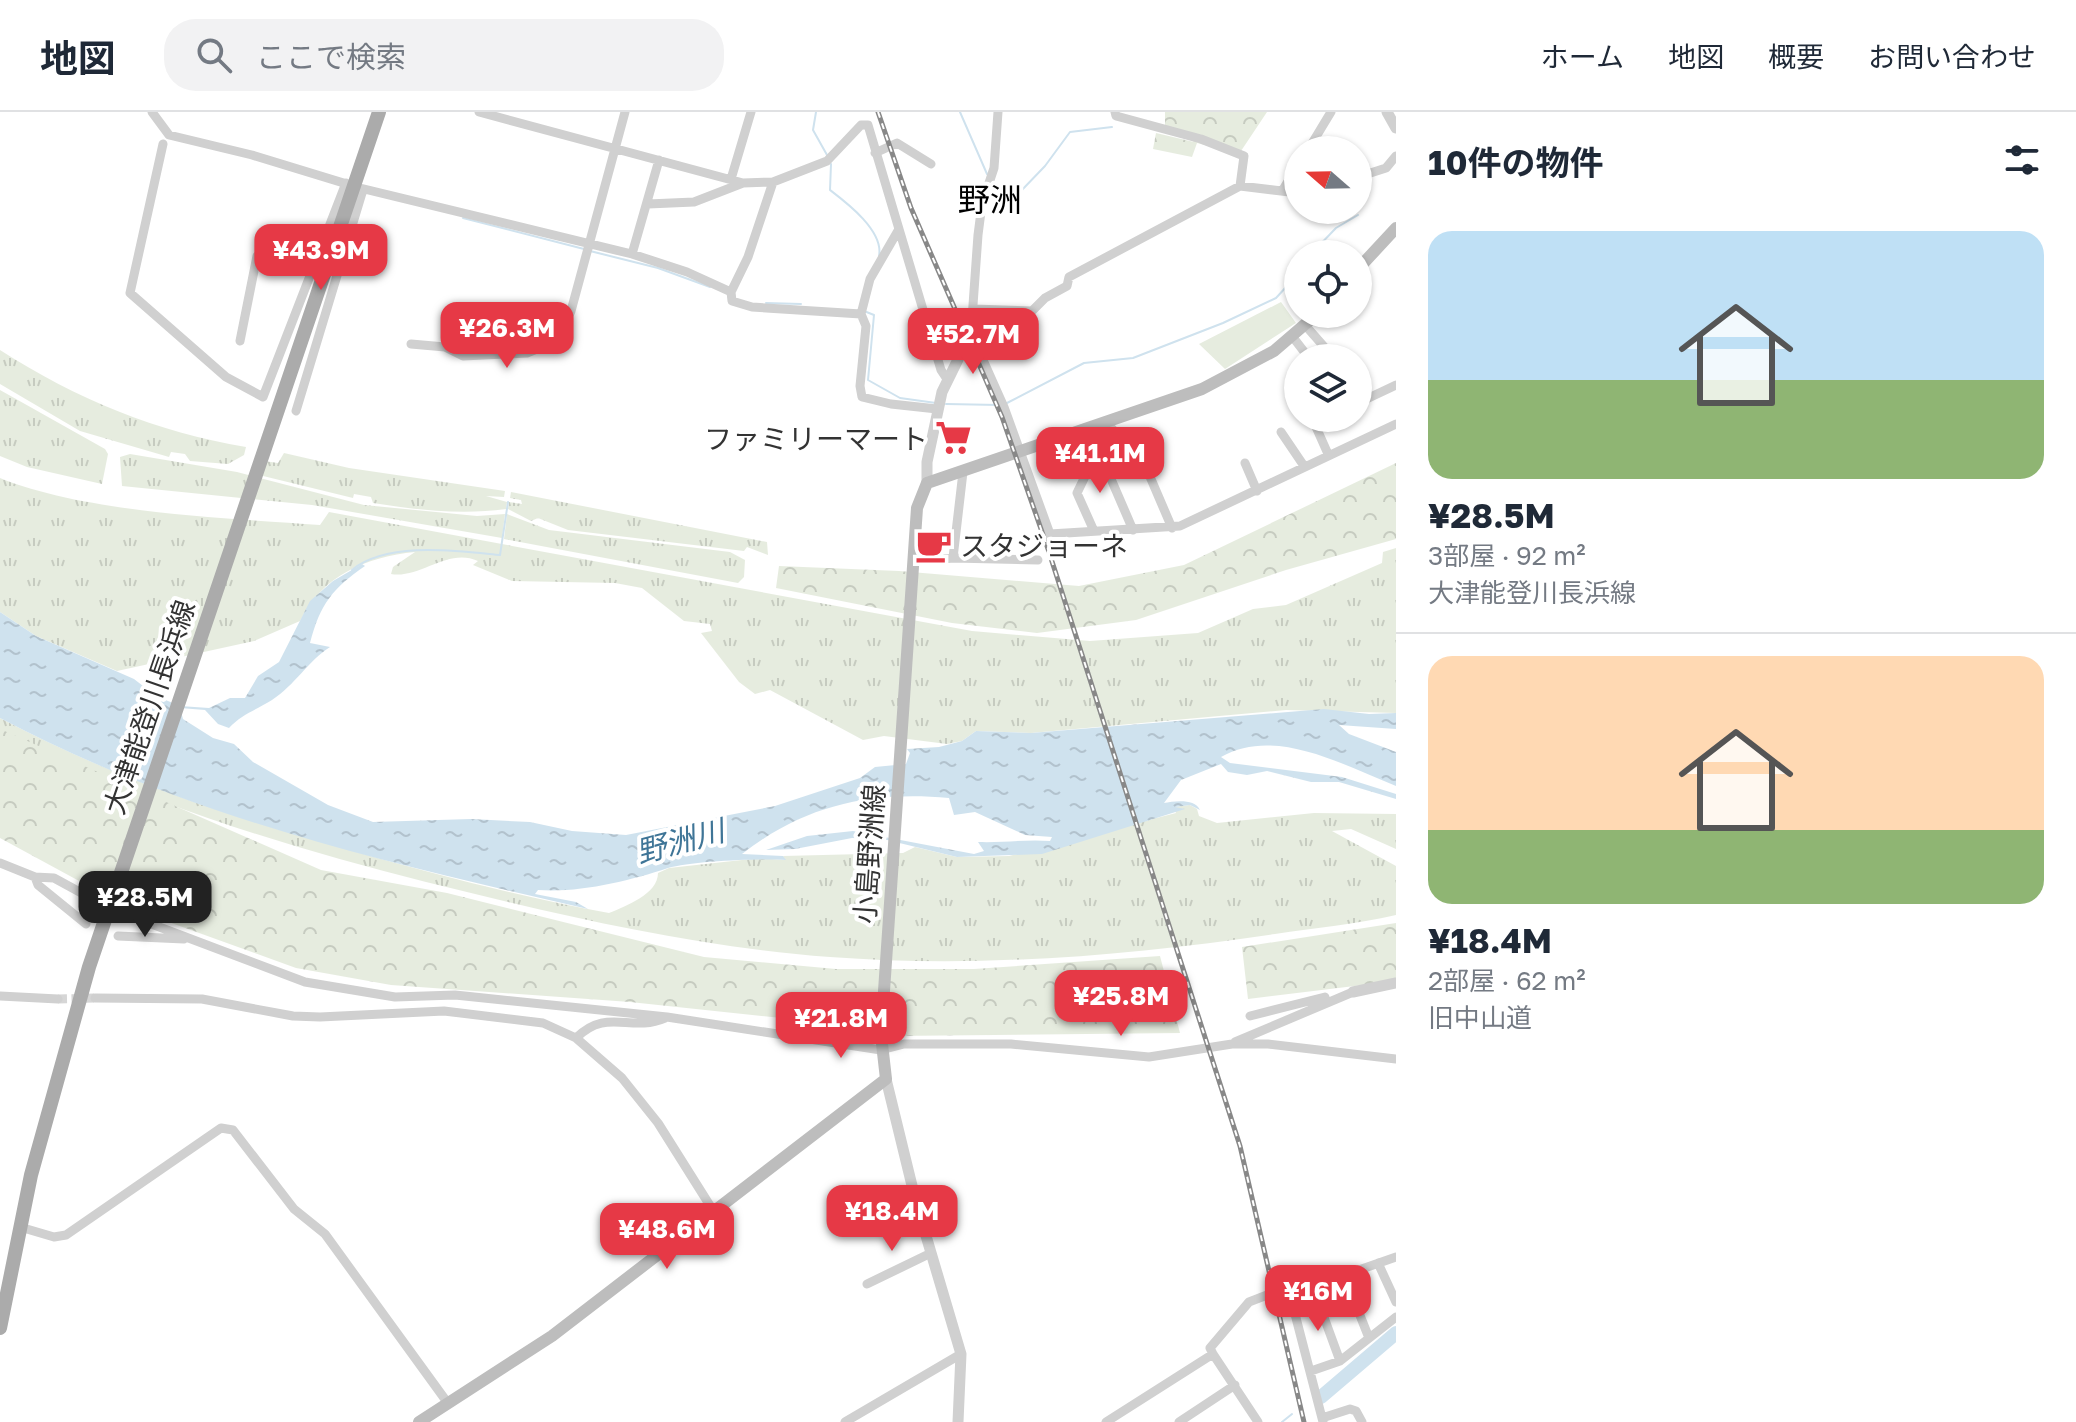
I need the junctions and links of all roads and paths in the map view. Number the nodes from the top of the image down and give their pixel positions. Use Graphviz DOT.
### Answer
graph roads {
  1 [pos="152,112"];
  2 [pos="379,112"];
  3 [pos="479,112"];
  4 [pos="625,112"];
  5 [pos="751,112"];
  6 [pos="864,112"];
  7 [pos="998,112"];
  8 [pos="1115,112"];
  9 [pos="1331,112"];
  10 [pos="1387,112"];
  11 [pos="868,125"];
  12 [pos="1396,128"];
  13 [pos="1316,136"];
  14 [pos="163,144"];
  15 [pos="615,148"];
  16 [pos="875,153"];
  17 [pos="1396,156"];
  18 [pos="659,160"];
  19 [pos="931,164"];
  20 [pos="1372,172"];
  21 [pos="731,179"];
  22 [pos="773,182"];
  23 [pos="743,183"];
  24 [pos="353,186"];
  25 [pos="1240,186"];
  26 [pos="1284,188"];
  27 [pos="1282,191"];
  28 [pos="648,204"];
  29 [pos="1396,228"];
  30 [pos="899,229"];
  31 [pos="588,248"];
  32 [pos="632,254"];
  33 [pos="1372,254"];
  34 [pos="257,256"];
  35 [pos="731,292"];
  36 [pos="974,309"];
  37 [pos="861,311"];
  38 [pos="1301,328"];
  39 [pos="1308,328"];
  40 [pos="971,333"];
  41 [pos="1292,336"];
  42 [pos="240,341"];
  43 [pos="411,344"];
  44 [pos="1298,344"];
  45 [pos="1322,344"];
  46 [pos="947,379"];
  47 [pos="1396,385"];
  48 [pos="1372,396"];
  49 [pos="938,405"];
  50 [pos="296,411"];
  51 [pos="1107,423"];
  52 [pos="1396,424"];
  53 [pos="1281,432"];
  54 [pos="1318,432"];
  55 [pos="1020,454"];
  56 [pos="1328,454"];
  57 [pos="1245,463"];
  58 [pos="1304,466"];
  59 [pos="963,472"];
  60 [pos="927,483"];
  61 [pos="1257,491"];
  62 [pos="1172,528"];
  63 [pos="1133,530"];
  64 [pos="1094,531"];
  65 [pos="953,558"];
  66 [pos="1038,560"];
  67 [pos="913,566"];
  68 [pos="0,863"];
  69 [pos="35,877"];
  70 [pos="110,904"];
  71 [pos="86,924"];
  72 [pos="118,936"];
  73 [pos="192,939"];
  74 [pos="1396,983"];
  75 [pos="1340,992"];
  76 [pos="1353,992"];
  77 [pos="0,996"];
  78 [pos="95,998"];
  79 [pos="58,999"];
  80 [pos="1250,1016"];
  81 [pos="667,1017"];
  82 [pos="788,1026"];
  83 [pos="576,1038"];
  84 [pos="806,1038"];
  85 [pos="1232,1044"];
  86 [pos="881,1050"];
  87 [pos="1396,1059"];
  88 [pos="886,1079"];
  89 [pos="714,1212"];
  90 [pos="20,1227"];
  91 [pos="931,1253"];
  92 [pos="1396,1257"];
  93 [pos="1378,1263"];
  94 [pos="1344,1275"];
  95 [pos="6,1277"];
  96 [pos="867,1284"];
  97 [pos="1282,1289"];
  98 [pos="1267,1295"];
  99 [pos="1396,1302"];
  100 [pos="1396,1317"];
  101 [pos="0,1328"];
  102 [pos="1369,1338"];
  103 [pos="961,1354"];
  104 [pos="1213,1354"];
  105 [pos="1340,1361"];
  106 [pos="1311,1371"];
  107 [pos="1235,1385"];
  108 [pos="447,1402"];
  109 [pos="1322,1420"];
  110 [pos="1255,1421"];
  111 [pos="419,1422"];
  112 [pos="845,1422"];
  113 [pos="958,1422"];
  114 [pos="1106,1422"];
  115 [pos="1179,1422"];
  116 [pos="1362,1422"];
  1 -- 24 [label="street"];
  2 -- 24 [label="main road, 大津能登川長浜線"];
  3 -- 15 [label="street"];
  4 -- 15 [label="street"];
  5 -- 21 [label="street"];
  6 -- 11 [label="street"];
  7 -- 36 [label="street"];
  8 -- 25 [label="street"];
  9 -- 13 [label="street"];
  10 -- 12 [label="street"];
  11 -- 16 [label="street"];
  11 -- 22 [label="street"];
  14 -- 24 [label="street"];
  15 -- 18 [label="street"];
  15 -- 31 [label="street"];
  16 -- 19 [label="street"];
  16 -- 30 [label="street"];
  17 -- 20 [label="street"];
  18 -- 21 [label="street"];
  18 -- 28 [label="street"];
  21 -- 23 [label="street"];
  22 -- 23 [label="street"];
  22 -- 35 [label="street"];
  23 -- 28 [label="street"];
  24 -- 31 [label="street"];
  24 -- 50 [label="street"];
  24 -- 70 [label="main road, 大津能登川長浜線"];
  25 -- 27 [label="street"];
  25 -- 36 [label="street"];
  26 -- 27 [label="street"];
  28 -- 32 [label="street"];
  29 -- 33 [label="main road"];
  30 -- 37 [label="street"];
  30 -- 46 [label="street"];
  31 -- 32 [label="street"];
  31 -- 43 [label="street"];
  32 -- 35 [label="street"];
  34 -- 42 [label="street"];
  35 -- 37 [label="street"];
  36 -- 40 [label="street"];
  37 -- 49 [label="street"];
  38 -- 41 [label="main road"];
  39 -- 45 [label="street"];
  40 -- 46 [label="street"];
  40 -- 55 [label="street"];
  41 -- 44 [label="street"];
  41 -- 51 [label="main road"];
  46 -- 49 [label="street"];
  47 -- 48 [label="street"];
  49 -- 60 [label="street"];
  51 -- 55 [label="main road"];
  51 -- 62 [label="street"];
  52 -- 56 [label="street"];
  53 -- 58 [label="street"];
  54 -- 56 [label="street"];
  55 -- 59 [label="main road"];
  55 -- 64 [label="street"];
  56 -- 58 [label="street"];
  57 -- 61 [label="street"];
  58 -- 61 [label="street"];
  59 -- 60 [label="main road"];
  59 -- 65 [label="street"];
  60 -- 67 [label="main road, 小島野洲線"];
  61 -- 62 [label="street"];
  62 -- 63 [label="street"];
  63 -- 64 [label="street"];
  63 -- 64 [label="street"];
  65 -- 66 [label="street"];
  65 -- 67 [label="street"];
  67 -- 86 [label="main road, 小島野洲線"];
  68 -- 69 [label="street"];
  69 -- 70 [label="street"];
  69 -- 71 [label="street"];
  70 -- 73 [label="street"];
  70 -- 90 [label="main road, 大津能登川長浜線"];
  72 -- 73 [label="street"];
  73 -- 81 [label="street"];
  74 -- 76 [label="street"];
  75 -- 80 [label="street"];
  76 -- 85 [label="street"];
  77 -- 79 [label="street"];
  78 -- 83 [label="street"];
  81 -- 83 [label="street"];
  81 -- 84 [label="street"];
  82 -- 84 [label="street"];
  83 -- 89 [label="street"];
  84 -- 86 [label="street"];
  85 -- 86 [label="street"];
  85 -- 87 [label="street"];
  86 -- 88 [label="main road, 小島野洲線"];
  88 -- 89 [label="main road"];
  88 -- 91 [label="street"];
  89 -- 108 [label="main road"];
  90 -- 95 [label="main road, 大津能登川長浜線"];
  90 -- 108 [label="street"];
  91 -- 96 [label="street"];
  91 -- 103 [label="street"];
  92 -- 93 [label="street"];
  93 -- 94 [label="street"];
  93 -- 99 [label="street"];
  94 -- 102 [label="street"];
  94 -- 105 [label="street"];
  95 -- 101 [label="main road, 大津能登川長浜線"];
  97 -- 106 [label="street"];
  98 -- 104 [label="street"];
  100 -- 102 [label="street"];
  102 -- 105 [label="street"];
  103 -- 112 [label="street"];
  103 -- 113 [label="street"];
  104 -- 107 [label="street"];
  104 -- 114 [label="street"];
  105 -- 106 [label="street"];
  106 -- 109 [label="street"];
  107 -- 110 [label="street"];
  107 -- 115 [label="street"];
  108 -- 111 [label="main road"];
  109 -- 116 [label="street"];
}
